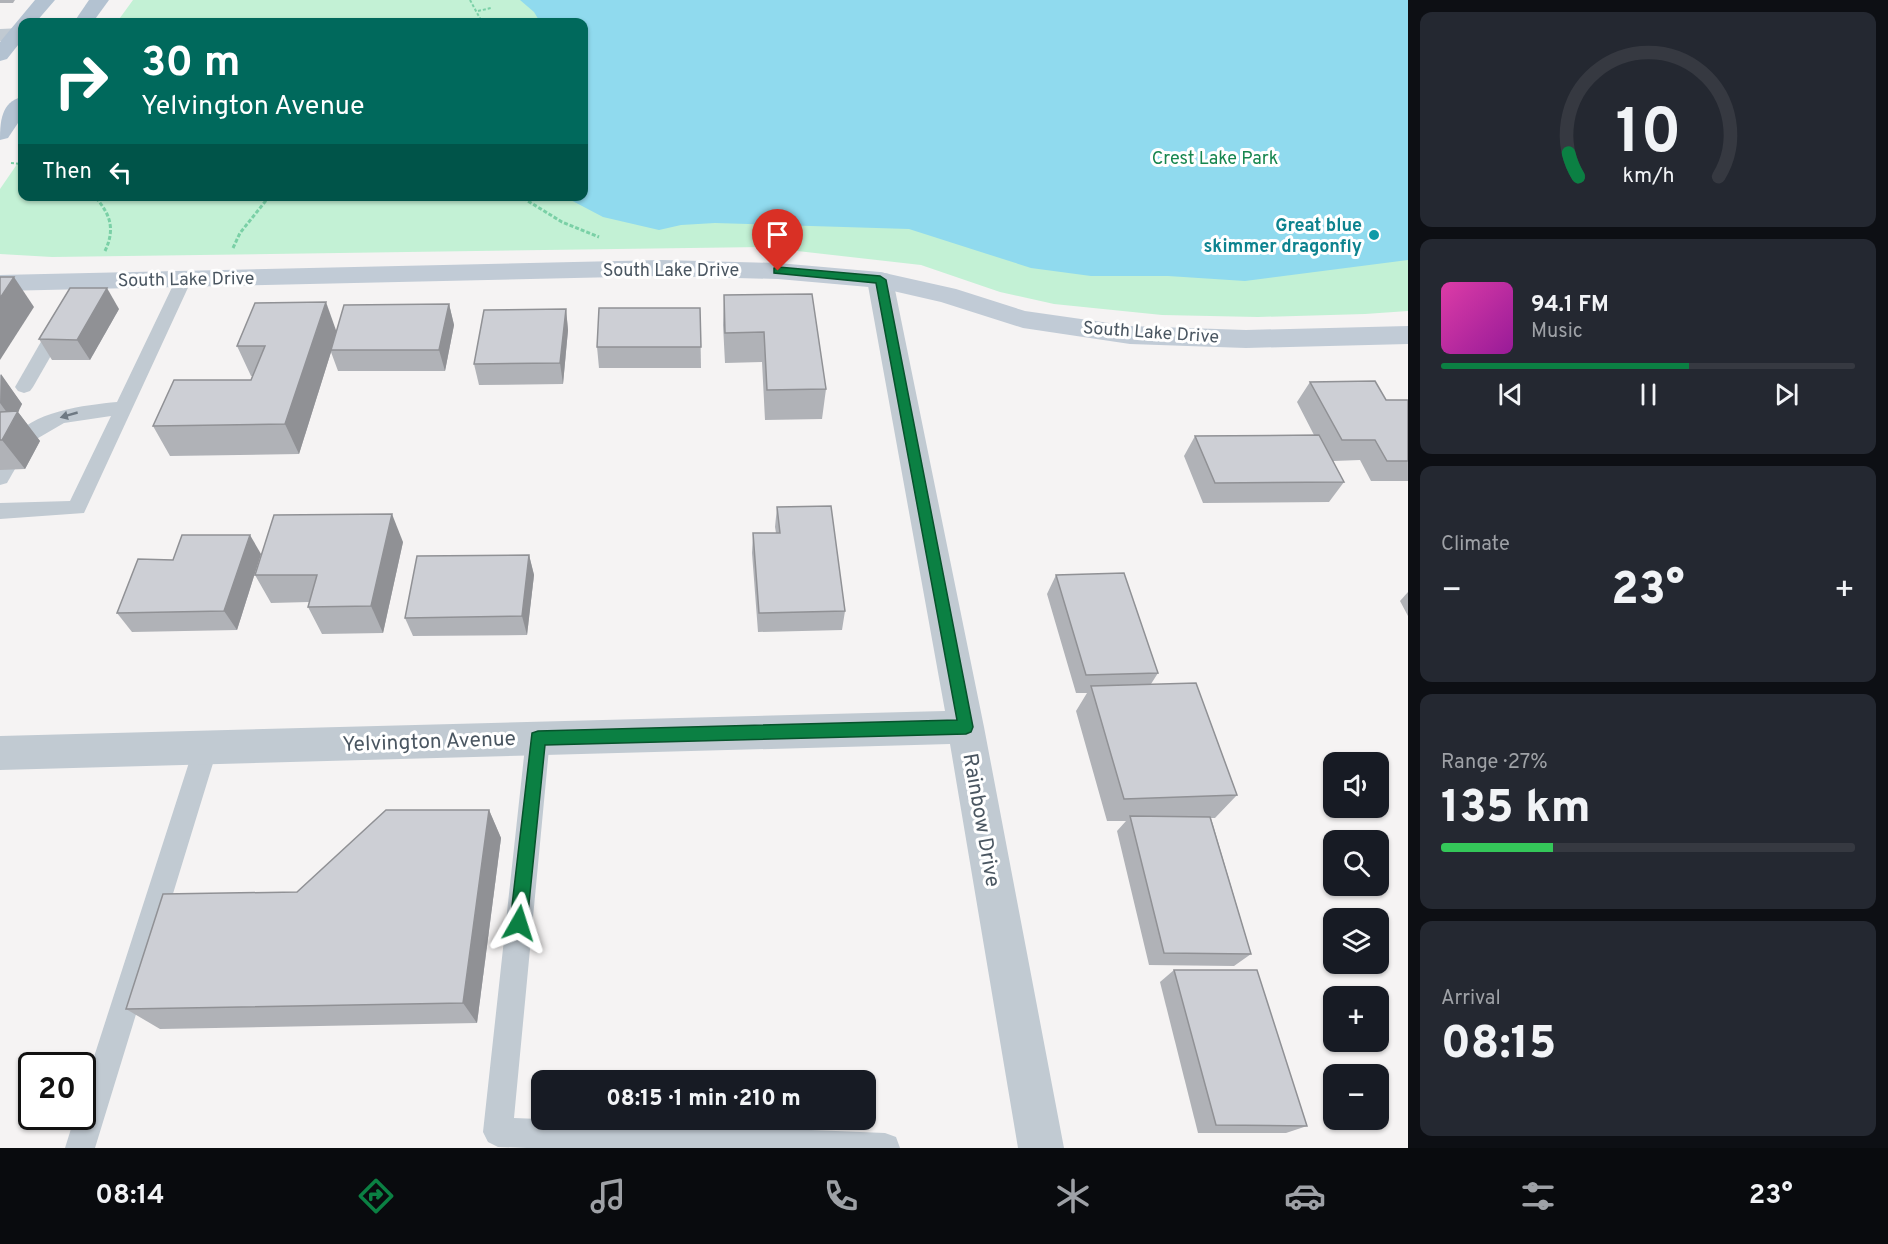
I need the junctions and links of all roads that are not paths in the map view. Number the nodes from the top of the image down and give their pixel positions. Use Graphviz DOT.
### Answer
graph roads {
  1 [pos="45,0"];
  2 [pos="99,0"];
  3 [pos="29,18"];
  4 [pos="85,18"];
  5 [pos="18,31"];
  6 [pos="0,55"];
  7 [pos="18,108"];
  8 [pos="0,133"];
  9 [pos="184,279"];
  10 [pos="880,280"];
  11 [pos="0,283"];
  12 [pos="75,297"];
  13 [pos="1408,335"];
  14 [pos="24,387"];
  15 [pos="124,408"];
  16 [pos="21,441"];
  17 [pos="0,511"];
  18 [pos="966,727"];
  19 [pos="538,738"];
  20 [pos="206,747"];
  21 [pos="0,753"];
  22 [pos="495,1140"];
  23 [pos="80,1148"];
  24 [pos="885,1148"];
  25 [pos="1041,1148"];
  1 -- 3 [label="main road"];
  2 -- 4 [label="main road"];
  5 -- 6 [label="main road"];
  7 -- 8 [label="main road"];
  9 -- 10 [label="street, South Lake Drive"];
  9 -- 12 [label="street, South Lake Drive"];
  9 -- 15 [label="lane"];
  10 -- 13 [label="street, South Lake Drive"];
  10 -- 18 [label="street, Rainbow Drive"];
  11 -- 12 [label="street, South Lake Drive"];
  12 -- 14 [label="lane"];
  15 -- 16 [label="lane, one-way"];
  15 -- 17 [label="lane"];
  18 -- 19 [label="street, Yelvington Avenue"];
  18 -- 25 [label="street, Rainbow Drive"];
  19 -- 20 [label="street, Yelvington Avenue"];
  19 -- 22 [label="lane"];
  20 -- 21 [label="street, Yelvington Avenue"];
  20 -- 23 [label="lane"];
  22 -- 24 [label="lane"];
}
